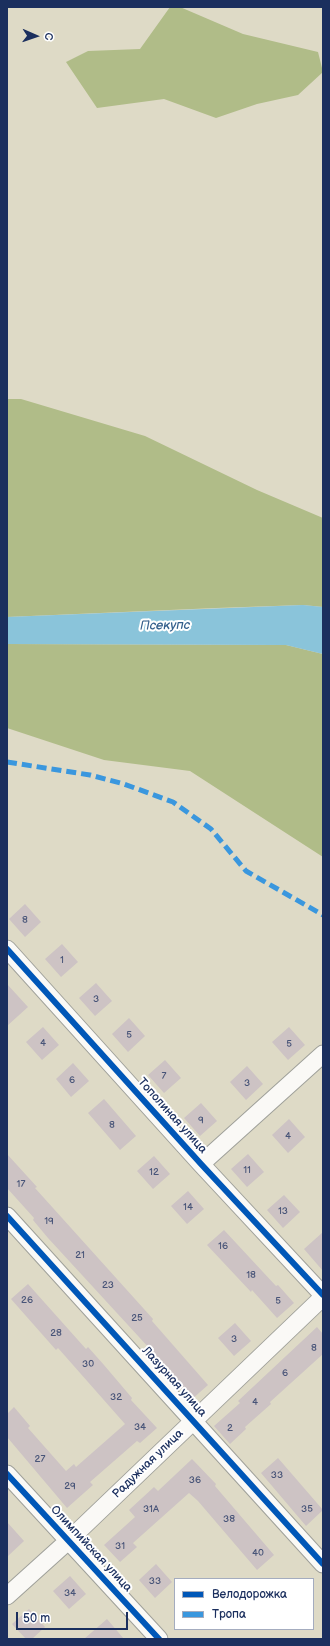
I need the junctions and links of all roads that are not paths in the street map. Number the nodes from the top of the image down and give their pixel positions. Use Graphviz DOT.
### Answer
graph roads {
  1 [pos="7,950"];
  2 [pos="323,1054"];
  3 [pos="201,1164"];
  4 [pos="7,1216"];
  5 [pos="323,1296"];
  6 [pos="194,1420"];
  7 [pos="7,1474"];
  8 [pos="68,1541"];
  9 [pos="323,1564"];
  10 [pos="7,1596"];
  11 [pos="160,1639"];
  1 -- 3 [label="street, Тополиная улица"];
  2 -- 3 [label="street"];
  3 -- 5 [label="street, Тополиная улица"];
  4 -- 6 [label="street, Лазурная улица"];
  5 -- 6 [label="street, Радужная улица"];
  6 -- 8 [label="street, Радужная улица"];
  6 -- 9 [label="street, Лазурная улица"];
  7 -- 8 [label="street, Олимпийская улица"];
  8 -- 10 [label="street, Радужная улица"];
  8 -- 11 [label="street, Олимпийская улица"];
}
